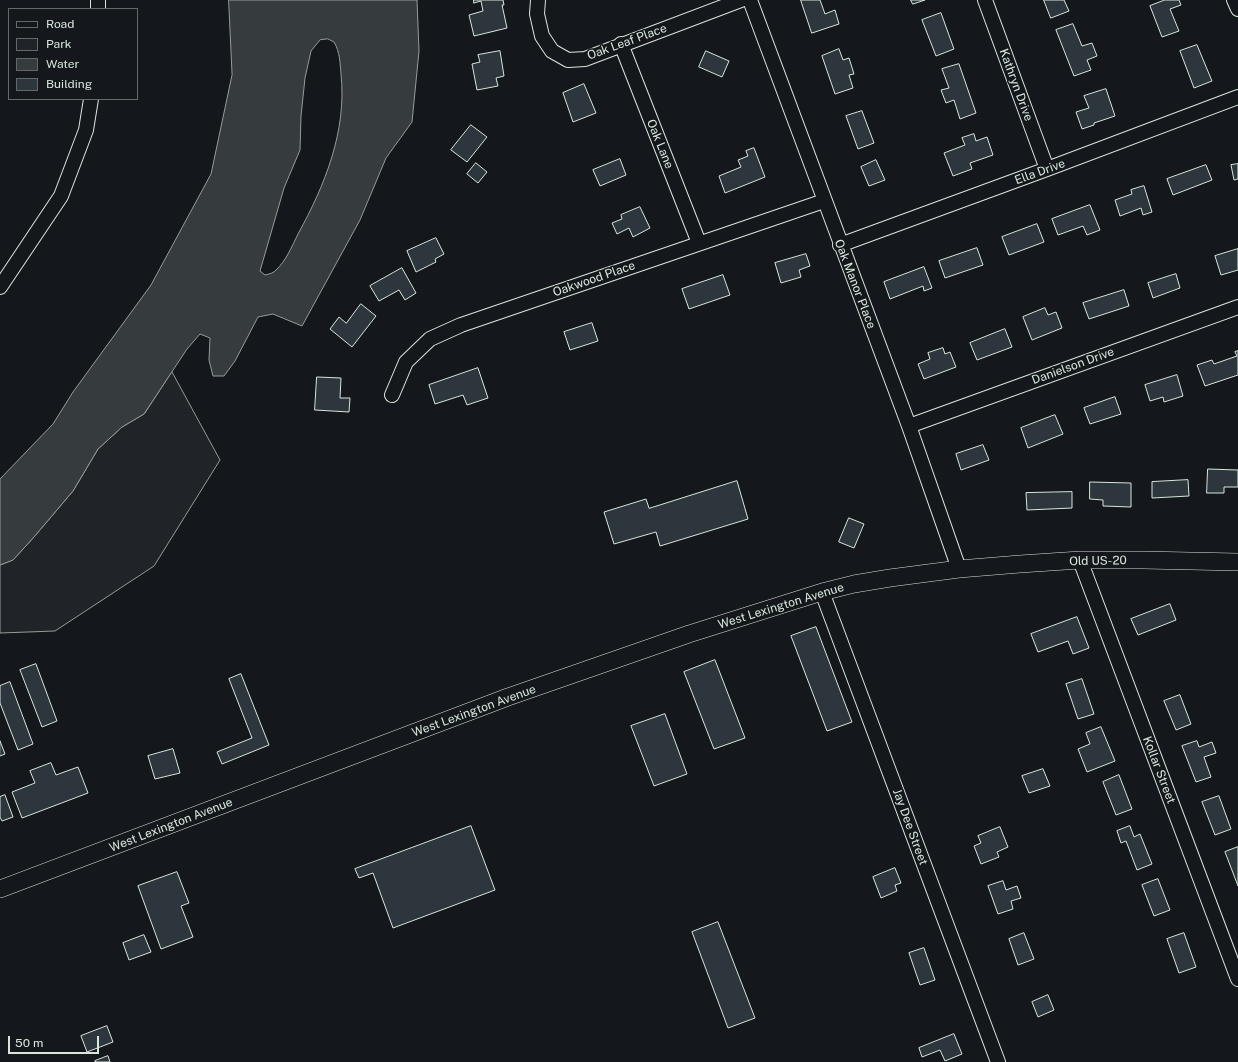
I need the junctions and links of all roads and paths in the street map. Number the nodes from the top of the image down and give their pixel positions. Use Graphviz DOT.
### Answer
graph roads {
  1 [pos="538,0"];
  2 [pos="741,0"];
  3 [pos="750,0"];
  4 [pos="985,0"];
  5 [pos="1234,0"];
  6 [pos="1238,9"];
  7 [pos="621,44"];
  8 [pos="1238,97"];
  9 [pos="91,100"];
  10 [pos="1047,170"];
  11 [pos="824,201"];
  12 [pos="699,243"];
  13 [pos="840,245"];
  14 [pos="0,287"];
  15 [pos="1238,307"];
  16 [pos="392,394"];
  17 [pos="909,426"];
  18 [pos="1080,560"];
  19 [pos="1238,562"];
  20 [pos="959,569"];
  21 [pos="822,592"];
  22 [pos="0,889"];
  23 [pos="1238,979"];
  24 [pos="998,1062"];
  1 -- 7 [label="street, Oak Leaf Place"];
  2 -- 7 [label="street, Oak Leaf Place"];
  3 -- 11 [label="street, Oak Manor Place"];
  4 -- 10 [label="street, Kathryn Drive"];
  5 -- 6 [label="street"];
  7 -- 12 [label="street, Oak Lane"];
  8 -- 10 [label="street, Ella Drive"];
  9 -- 14 [label="street"];
  10 -- 13 [label="street, Ella Drive"];
  11 -- 12 [label="street, Oakwood Place"];
  11 -- 13 [label="street, Oak Manor Place"];
  12 -- 16 [label="street, Oakwood Place"];
  13 -- 17 [label="street, Oak Manor Place"];
  15 -- 17 [label="street, Danielson Drive"];
  17 -- 20 [label="street, Oak Manor Place"];
  18 -- 19 [label="main road, Old US-20"];
  18 -- 20 [label="main road, Old US-20"];
  18 -- 23 [label="street, Kollar Street"];
  20 -- 21 [label="main road, West Lexington Avenue"];
  21 -- 22 [label="main road, West Lexington Avenue"];
  21 -- 24 [label="street, Jay Dee Street"];
}
